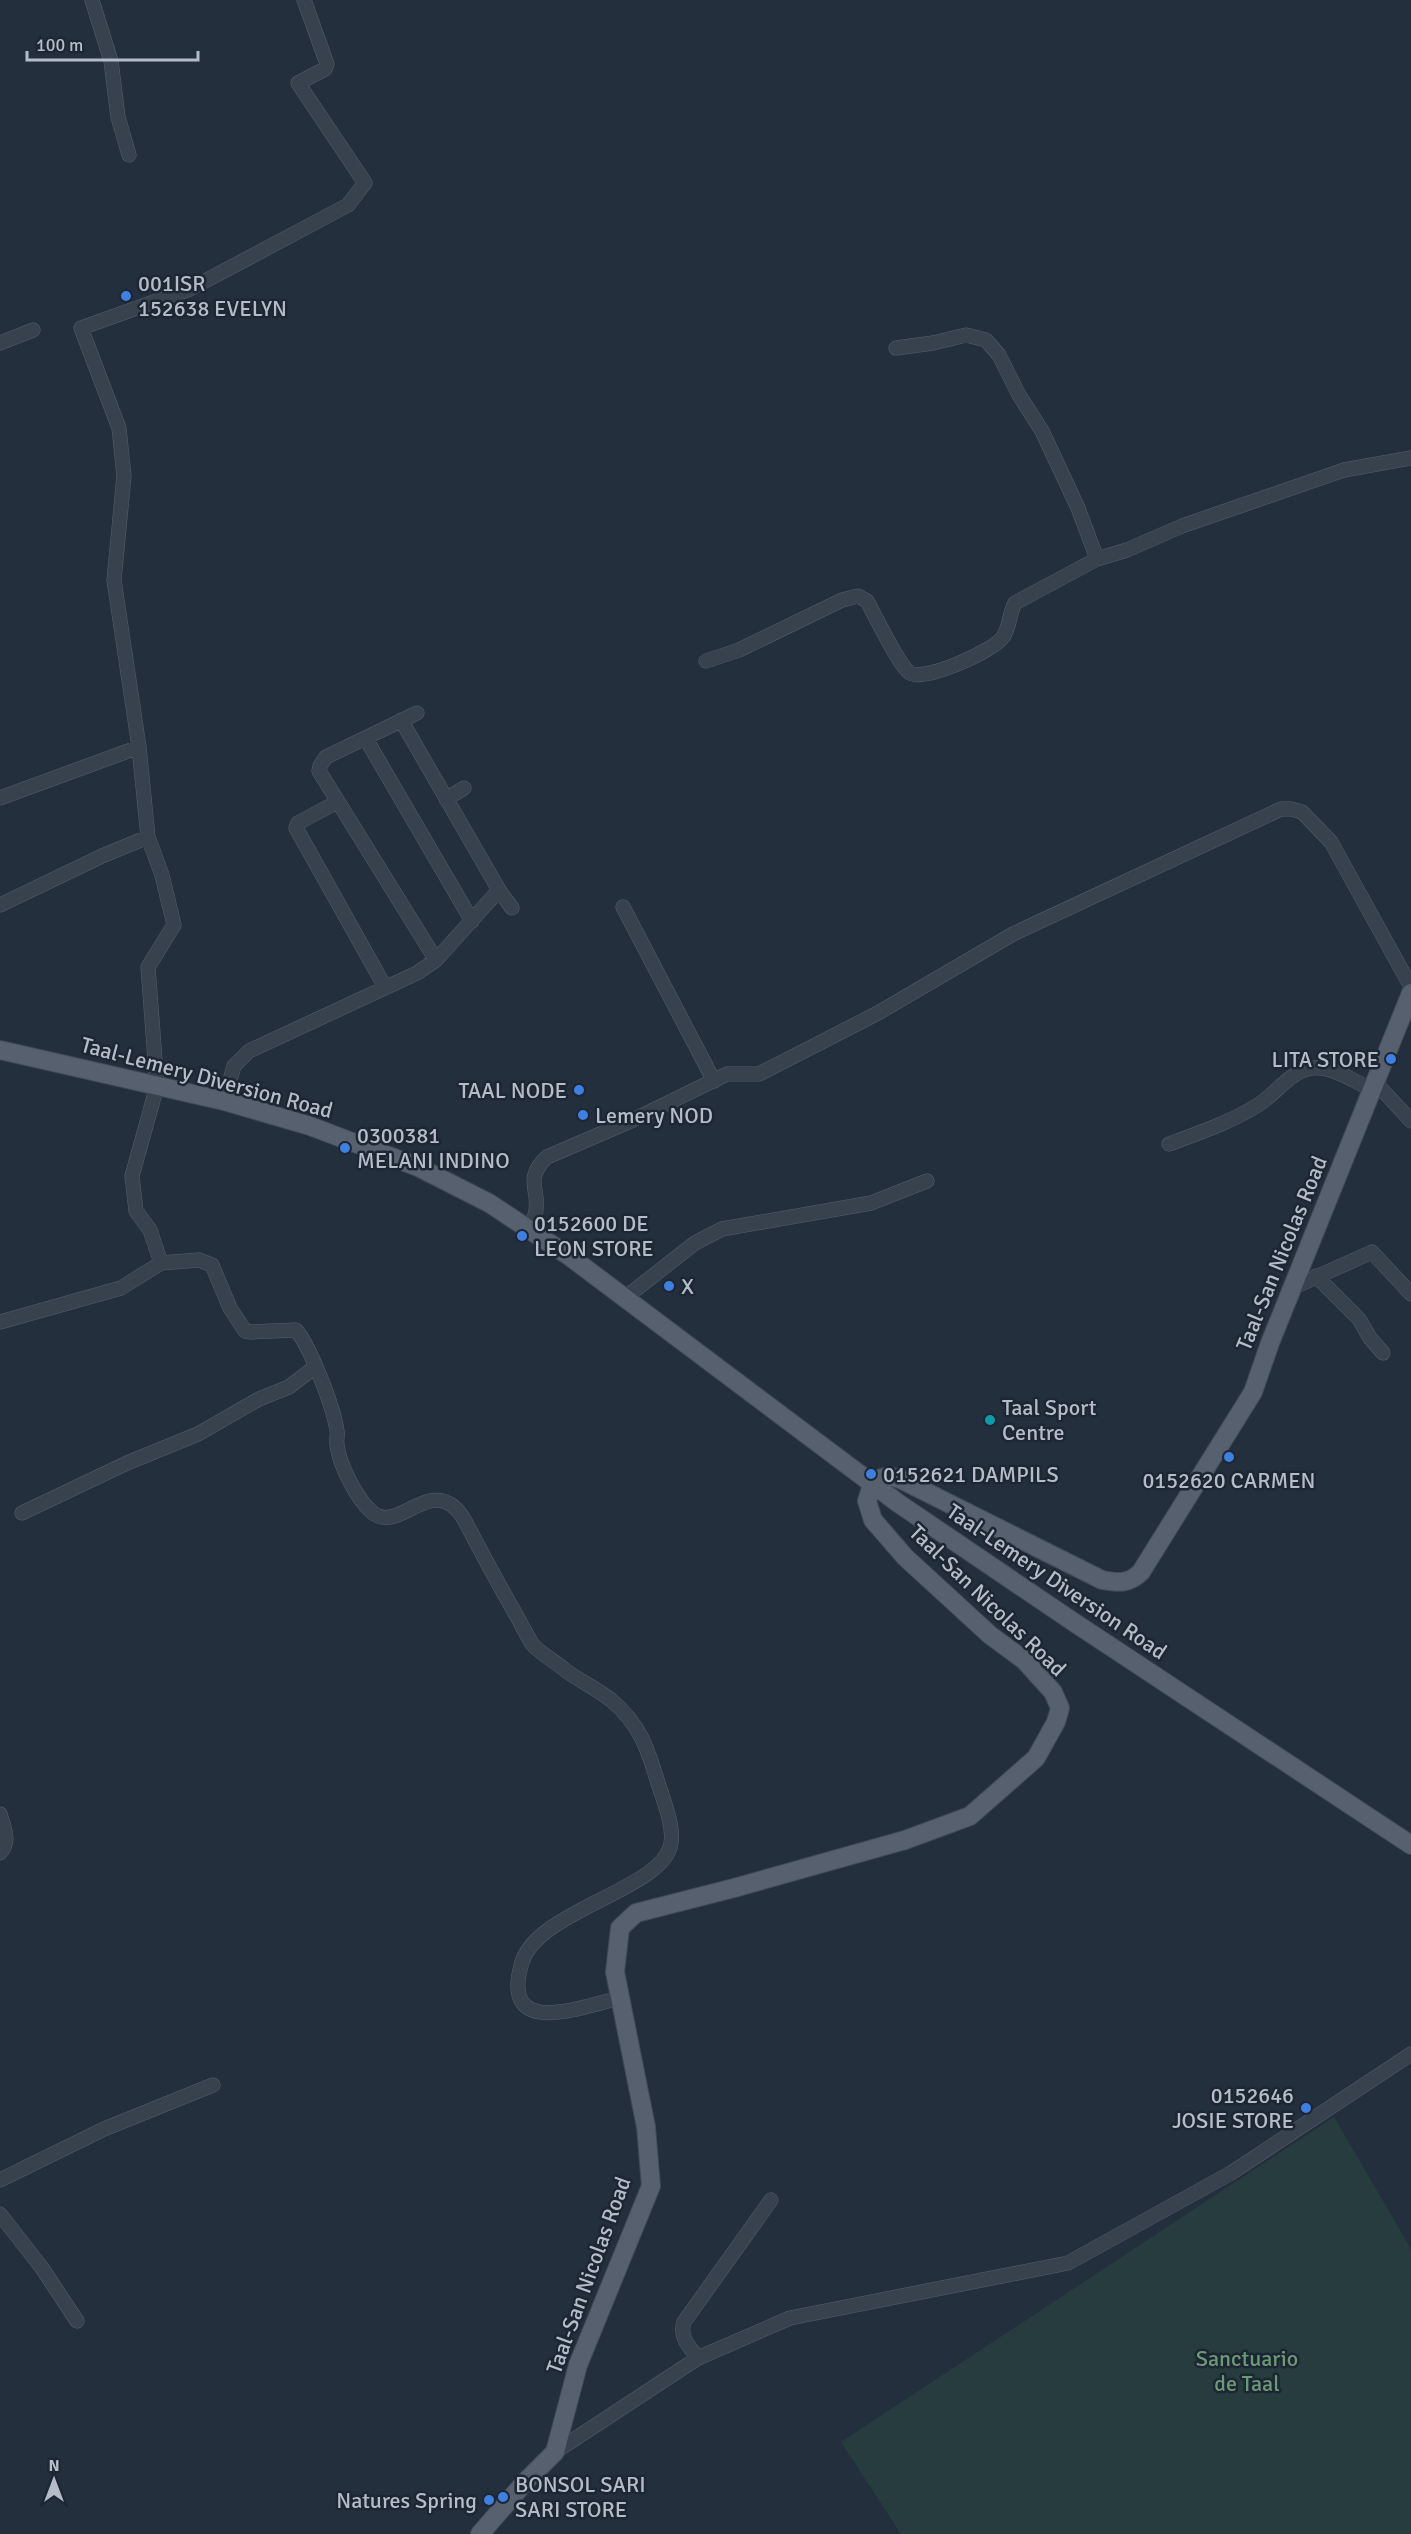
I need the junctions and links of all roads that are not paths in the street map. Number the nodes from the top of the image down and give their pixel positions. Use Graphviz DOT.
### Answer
graph roads {
  1 [pos="92,0"];
  2 [pos="304,0"];
  3 [pos="129,155"];
  4 [pos="33,330"];
  5 [pos="0,343"];
  6 [pos="896,348"];
  7 [pos="1411,458"];
  8 [pos="1097,559"];
  9 [pos="706,661"];
  10 [pos="417,713"];
  11 [pos="401,720"];
  12 [pos="366,739"];
  13 [pos="139,747"];
  14 [pos="464,788"];
  15 [pos="0,798"];
  16 [pos="446,799"];
  17 [pos="337,802"];
  18 [pos="148,837"];
  19 [pos="499,890"];
  20 [pos="0,905"];
  21 [pos="623,907"];
  22 [pos="512,908"];
  23 [pos="472,921"];
  24 [pos="436,960"];
  25 [pos="385,987"];
  26 [pos="1411,987"];
  27 [pos="1411,993"];
  28 [pos="0,1050"];
  29 [pos="714,1081"];
  30 [pos="157,1086"];
  31 [pos="1374,1086"];
  32 [pos="224,1101"];
  33 [pos="1411,1121"];
  34 [pos="1169,1144"];
  35 [pos="927,1181"];
  36 [pos="529,1228"];
  37 [pos="161,1263"];
  38 [pos="1316,1276"];
  39 [pos="1292,1288"];
  40 [pos="1411,1294"];
  41 [pos="626,1298"];
  42 [pos="0,1322"];
  43 [pos="1383,1353"];
  44 [pos="315,1367"];
  45 [pos="872,1485"];
  46 [pos="22,1513"];
  47 [pos="0,1814"];
  48 [pos="1411,1845"];
  49 [pos="0,1853"];
  50 [pos="620,1998"];
  51 [pos="1411,2054"];
  52 [pos="213,2085"];
  53 [pos="0,2180"];
  54 [pos="771,2200"];
  55 [pos="0,2214"];
  56 [pos="77,2321"];
  57 [pos="698,2358"];
  58 [pos="555,2452"];
  59 [pos="480,2534"];
  1 -- 3 [label="street"];
  2 -- 13 [label="street"];
  4 -- 5 [label="street"];
  6 -- 8 [label="street"];
  7 -- 8 [label="street"];
  8 -- 9 [label="street"];
  10 -- 11 [label="street"];
  11 -- 12 [label="street"];
  11 -- 16 [label="street"];
  12 -- 17 [label="street"];
  12 -- 23 [label="street"];
  13 -- 15 [label="street"];
  13 -- 18 [label="street"];
  14 -- 16 [label="street"];
  16 -- 19 [label="street"];
  17 -- 24 [label="street"];
  17 -- 25 [label="street"];
  18 -- 20 [label="street"];
  18 -- 30 [label="street"];
  19 -- 22 [label="street"];
  19 -- 23 [label="street"];
  21 -- 29 [label="street"];
  23 -- 24 [label="street"];
  24 -- 25 [label="street"];
  25 -- 32 [label="street"];
  26 -- 29 [label="street"];
  27 -- 31 [label="main road, Taal-San Nicolas Road"];
  28 -- 30 [label="main road, Taal-Lemery Diversion Road"];
  29 -- 36 [label="street"];
  30 -- 32 [label="main road, Taal-Lemery Diversion Road"];
  30 -- 37 [label="street"];
  31 -- 33 [label="street"];
  31 -- 34 [label="street"];
  31 -- 39 [label="main road, Taal-San Nicolas Road"];
  32 -- 36 [label="main road, Taal-Lemery Diversion Road"];
  35 -- 41 [label="street"];
  36 -- 41 [label="main road, Taal-Lemery Diversion Road"];
  37 -- 42 [label="street"];
  37 -- 44 [label="street"];
  38 -- 39 [label="street"];
  38 -- 40 [label="street"];
  38 -- 43 [label="street"];
  39 -- 45 [label="main road, Taal-San Nicolas Road"];
  41 -- 45 [label="main road, Taal-Lemery Diversion Road"];
  44 -- 46 [label="street"];
  44 -- 50 [label="street"];
  45 -- 48 [label="main road, Taal-Lemery Diversion Road"];
  45 -- 50 [label="main road, Taal-San Nicolas Road"];
  47 -- 49 [label="street"];
  50 -- 58 [label="main road, Taal-San Nicolas Road"];
  51 -- 57 [label="street"];
  52 -- 53 [label="street"];
  54 -- 57 [label="street"];
  55 -- 56 [label="street"];
  57 -- 58 [label="street"];
  58 -- 59 [label="main road"];
}
